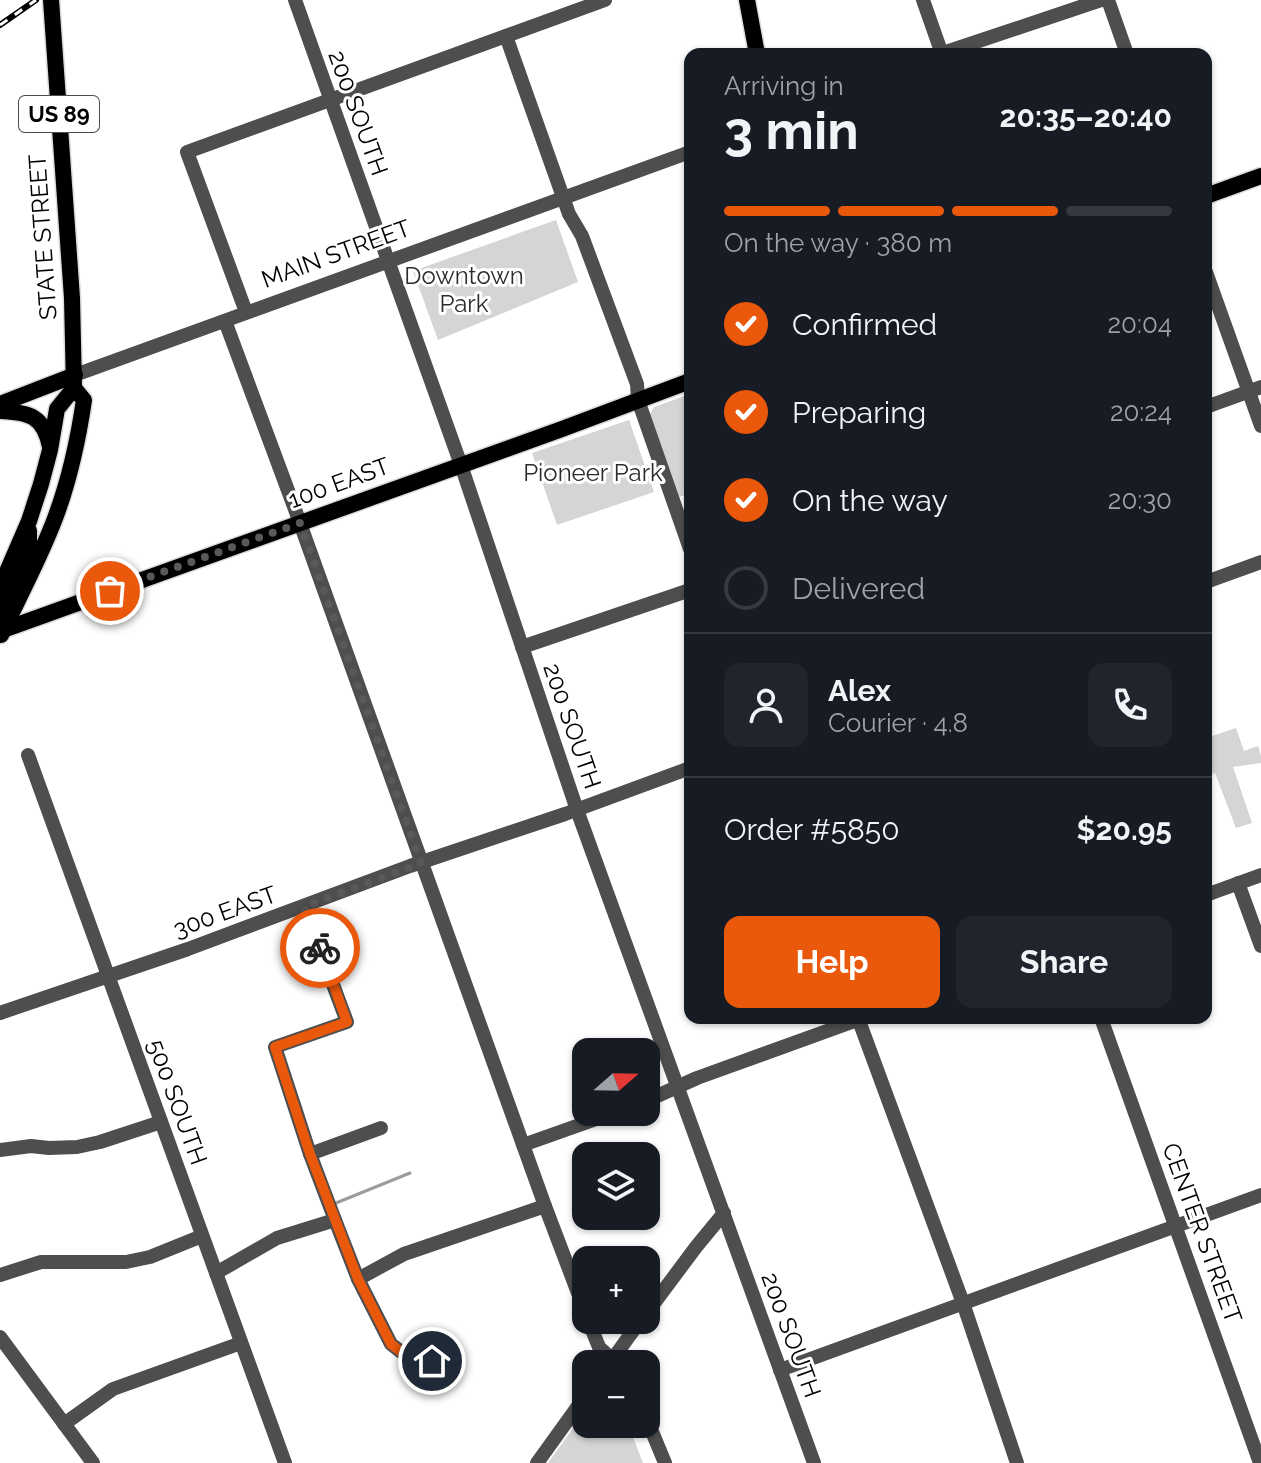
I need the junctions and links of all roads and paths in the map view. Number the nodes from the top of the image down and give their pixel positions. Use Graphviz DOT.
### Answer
graph roads {
  1 [pos="51,0"];
  2 [pos="295,0"];
  3 [pos="605,0"];
  4 [pos="747,0"];
  5 [pos="923,0"];
  6 [pos="1101,0"];
  7 [pos="1108,0"];
  8 [pos="506,36"];
  9 [pos="756,48"];
  10 [pos="939,48"];
  11 [pos="959,48"];
  12 [pos="1125,48"];
  13 [pos="329,100"];
  14 [pos="684,154"];
  15 [pos="1261,176"];
  16 [pos="1212,194"];
  17 [pos="564,199"];
  18 [pos="388,260"];
  19 [pos="1212,286"];
  20 [pos="246,312"];
  21 [pos="225,321"];
  22 [pos="74,382"];
  23 [pos="684,383"];
  24 [pos="1255,389"];
  25 [pos="638,400"];
  26 [pos="0,404"];
  27 [pos="1212,405"];
  28 [pos="0,411"];
  29 [pos="1261,426"];
  30 [pos="50,450"];
  31 [pos="461,465"];
  32 [pos="29,521"];
  33 [pos="300,523"];
  34 [pos="684,532"];
  35 [pos="1261,562"];
  36 [pos="1212,580"];
  37 [pos="0,588"];
  38 [pos="684,592"];
  39 [pos="22,593"];
  40 [pos="0,612"];
  41 [pos="54,612"];
  42 [pos="1,632"];
  43 [pos="522,647"];
  44 [pos="28,755"];
  45 [pos="684,770"];
  46 [pos="577,810"];
  47 [pos="421,863"];
  48 [pos="1261,875"];
  49 [pos="1238,883"];
  50 [pos="1212,893"];
  51 [pos="304,907"];
  52 [pos="1261,946"];
  53 [pos="108,977"];
  54 [pos="0,1013"];
  55 [pos="844,1024"];
  56 [pos="862,1024"];
  57 [pos="1103,1024"];
  58 [pos="678,1088"];
  59 [pos="660,1095"];
  60 [pos="161,1122"];
  61 [pos="577,1126"];
  62 [pos="381,1128"];
  63 [pos="523,1145"];
  64 [pos="0,1150"];
  65 [pos="310,1154"];
  66 [pos="1261,1195"];
  67 [pos="545,1206"];
  68 [pos="724,1213"];
  69 [pos="335,1220"];
  70 [pos="1174,1225"];
  71 [pos="202,1236"];
  72 [pos="216,1273"];
  73 [pos="0,1275"];
  74 [pos="572,1277"];
  75 [pos="358,1279"];
  76 [pos="660,1295"];
  77 [pos="963,1303"];
  78 [pos="0,1337"];
  79 [pos="241,1343"];
  80 [pos="455,1351"];
  81 [pos="780,1370"];
  82 [pos="572,1414"];
  83 [pos="64,1424"];
  84 [pos="655,1438"];
  85 [pos="93,1463"];
  86 [pos="285,1463"];
  87 [pos="537,1463"];
  88 [pos="665,1463"];
  89 [pos="814,1463"];
  90 [pos="1017,1463"];
  91 [pos="1260,1463"];
  1 -- 22 [label="main road, STATE STREET / US 89"];
  2 -- 13 [label="street, 200 SOUTH"];
  3 -- 8 [label="street"];
  4 -- 9 [label="main road"];
  5 -- 10 [label="street"];
  6 -- 11 [label="street"];
  7 -- 12 [label="street"];
  8 -- 13 [label="street"];
  8 -- 17 [label="street"];
  13 -- 18 [label="street, 200 SOUTH"];
  13 -- 20 [label="street"];
  14 -- 17 [label="street, MAIN STREET"];
  15 -- 16 [label="main road"];
  17 -- 18 [label="street, MAIN STREET"];
  17 -- 25 [label="street"];
  18 -- 20 [label="street, MAIN STREET"];
  18 -- 31 [label="street, 200 SOUTH"];
  19 -- 24 [label="street"];
  20 -- 21 [label="street, MAIN STREET"];
  21 -- 22 [label="street, MAIN STREET"];
  21 -- 33 [label="street"];
  22 -- 26 [label="main road, MAIN STREET"];
  22 -- 30 [label="main road"];
  22 -- 39 [label="main road, STATE STREET / US 89"];
  23 -- 25 [label="main road, 100 EAST"];
  24 -- 27 [label="street"];
  24 -- 29 [label="street"];
  25 -- 31 [label="main road, 100 EAST"];
  25 -- 34 [label="street"];
  28 -- 30 [label="main road"];
  30 -- 32 [label="main road"];
  31 -- 33 [label="main road, 100 EAST"];
  31 -- 43 [label="street, 200 SOUTH"];
  32 -- 37 [label="main road"];
  32 -- 40 [label="main road"];
  33 -- 41 [label="main road, 100 EAST"];
  33 -- 47 [label="street"];
  35 -- 36 [label="street"];
  38 -- 43 [label="street"];
  39 -- 41 [label="main road"];
  39 -- 42 [label="main road, STATE STREET"];
  41 -- 42 [label="main road, 100 EAST"];
  43 -- 46 [label="street, 200 SOUTH"];
  44 -- 53 [label="street, 500 SOUTH"];
  45 -- 46 [label="street, 300 EAST"];
  46 -- 47 [label="street, 300 EAST"];
  46 -- 58 [label="street, 200 SOUTH"];
  47 -- 51 [label="street, 300 EAST"];
  47 -- 63 [label="street"];
  48 -- 49 [label="street"];
  49 -- 50 [label="street"];
  49 -- 52 [label="street"];
  51 -- 53 [label="street, 300 EAST"];
  51 -- 65 [label="street"];
  53 -- 54 [label="street, 300 EAST"];
  53 -- 60 [label="street, 500 SOUTH"];
  55 -- 58 [label="street"];
  56 -- 77 [label="street"];
  57 -- 70 [label="street, CENTER STREET"];
  58 -- 59 [label="street"];
  58 -- 68 [label="street, 200 SOUTH"];
  60 -- 64 [label="street"];
  60 -- 71 [label="street, 500 SOUTH"];
  61 -- 63 [label="street"];
  62 -- 65 [label="street"];
  63 -- 67 [label="street"];
  65 -- 69 [label="street"];
  66 -- 70 [label="street"];
  67 -- 74 [label="street"];
  67 -- 75 [label="street"];
  68 -- 76 [label="street"];
  68 -- 81 [label="street, 200 SOUTH"];
  69 -- 72 [label="street"];
  69 -- 75 [label="street"];
  70 -- 77 [label="street"];
  70 -- 91 [label="street, CENTER STREET"];
  71 -- 72 [label="street, 500 SOUTH"];
  71 -- 73 [label="street"];
  72 -- 79 [label="street, 500 SOUTH"];
  75 -- 80 [label="street"];
  77 -- 81 [label="street"];
  77 -- 90 [label="street"];
  78 -- 83 [label="street"];
  79 -- 83 [label="street"];
  79 -- 86 [label="street, 500 SOUTH"];
  81 -- 89 [label="street, 200 SOUTH"];
  82 -- 87 [label="street"];
  83 -- 85 [label="street"];
  84 -- 88 [label="street"];
}
